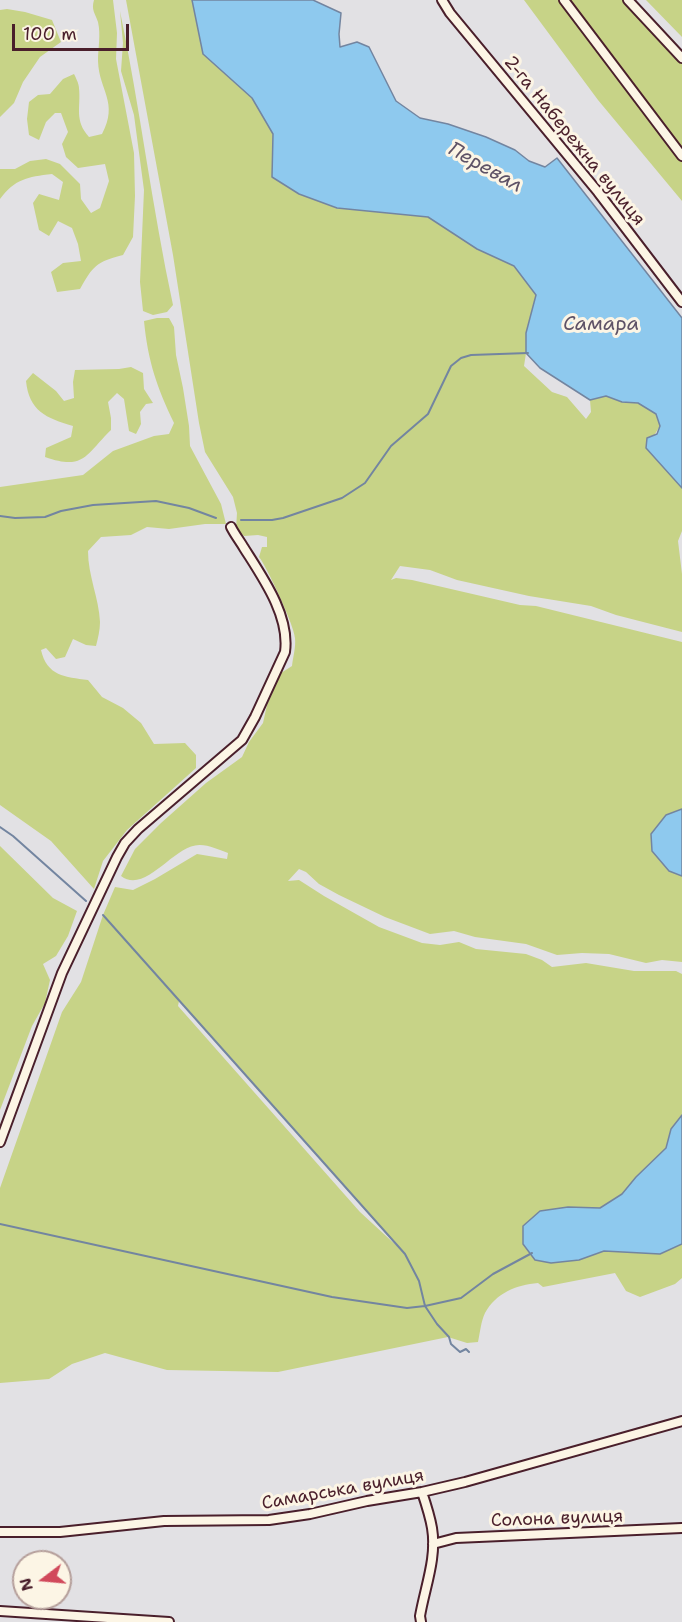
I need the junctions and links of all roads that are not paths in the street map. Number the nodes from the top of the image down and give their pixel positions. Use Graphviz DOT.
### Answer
graph roads {
  1 [pos="441,0"];
  2 [pos="564,0"];
  3 [pos="628,0"];
  4 [pos="682,58"];
  5 [pos="682,156"];
  6 [pos="682,302"];
  7 [pos="231,527"];
  8 [pos="0,1142"];
  9 [pos="682,1421"];
  10 [pos="422,1492"];
  11 [pos="682,1528"];
  12 [pos="0,1532"];
  13 [pos="433,1544"];
  14 [pos="0,1611"];
  15 [pos="169,1622"];
  16 [pos="421,1622"];
  1 -- 6 [label="street, 2-га Набережна вулиця"];
  2 -- 5 [label="street"];
  3 -- 4 [label="street"];
  7 -- 8 [label="street"];
  9 -- 10 [label="street, Самарська вулиця"];
  10 -- 12 [label="street, Самарська вулиця"];
  10 -- 13 [label="street"];
  11 -- 13 [label="street, Солона вулиця"];
  13 -- 16 [label="street"];
  14 -- 15 [label="street"];
}
